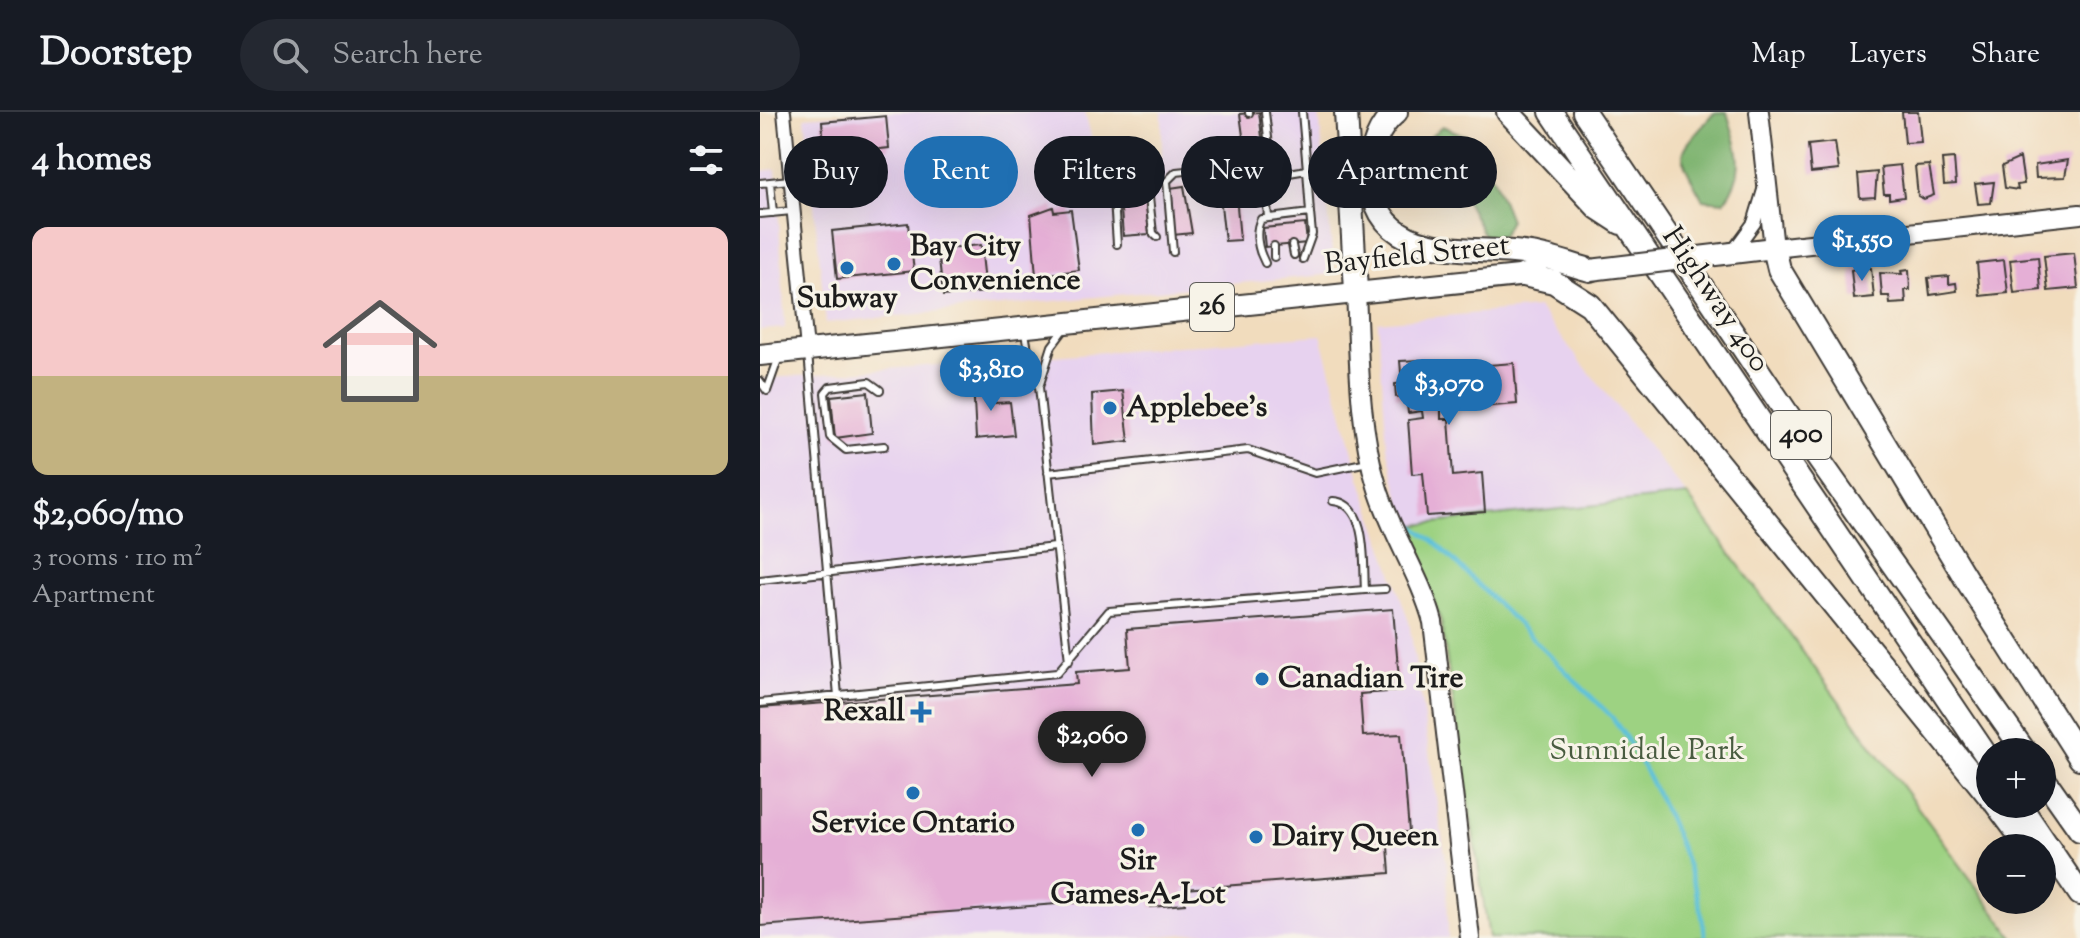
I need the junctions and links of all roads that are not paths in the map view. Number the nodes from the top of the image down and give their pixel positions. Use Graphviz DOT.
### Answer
graph roads {
  1 [pos="784,112"];
  2 [pos="1265,112"];
  3 [pos="1302,112"];
  4 [pos="1346,112"];
  5 [pos="1396,112"];
  6 [pos="1508,112"];
  7 [pos="1551,112"];
  8 [pos="1584,112"];
  9 [pos="1759,112"];
  10 [pos="786,136"];
  11 [pos="1268,136"];
  12 [pos="1307,170"];
  13 [pos="1181,172"];
  14 [pos="1292,172"];
  15 [pos="784,181"];
  16 [pos="770,182"];
  17 [pos="760,183"];
  18 [pos="1766,183"];
  19 [pos="792,208"];
  20 [pos="1269,208"];
  21 [pos="792,211"];
  22 [pos="773,213"];
  23 [pos="1310,213"];
  24 [pos="760,214"];
  25 [pos="2080,214"];
  26 [pos="1289,216"];
  27 [pos="1270,217"];
  28 [pos="1291,225"];
  29 [pos="1272,227"];
  30 [pos="1632,231"];
  31 [pos="1157,237"];
  32 [pos="1117,244"];
  33 [pos="1292,245"];
  34 [pos="1274,246"];
  35 [pos="1774,248"];
  36 [pos="1173,252"];
  37 [pos="1732,253"];
  38 [pos="1294,255"];
  39 [pos="1274,257"];
  40 [pos="1303,259"];
  41 [pos="1265,263"];
  42 [pos="1590,270"];
  43 [pos="1524,275"];
  44 [pos="1356,291"];
  45 [pos="1069,325"];
  46 [pos="1024,329"];
  47 [pos="807,349"];
  48 [pos="781,352"];
  49 [pos="760,355"];
  50 [pos="760,381"];
  51 [pos="1039,387"];
  52 [pos="880,390"];
  53 [pos="884,446"];
  54 [pos="1371,461"];
  55 [pos="1048,473"];
  56 [pos="1333,501"];
  57 [pos="1055,547"];
  58 [pos="825,571"];
  59 [pos="760,580"];
  60 [pos="1385,589"];
  61 [pos="1365,590"];
  62 [pos="1069,661"];
  63 [pos="838,696"];
  64 [pos="760,703"];
  65 [pos="2015,738"];
  66 [pos="1976,740"];
  67 [pos="2080,758"];
  68 [pos="1976,780"];
  69 [pos="2056,796"];
  70 [pos="2028,818"];
  71 [pos="2080,830"];
  72 [pos="2056,879"];
  73 [pos="2080,894"];
  74 [pos="2080,905"];
  75 [pos="1470,938"];
  1 -- 10 [label="street"];
  2 -- 11 [label="lane"];
  3 -- 12 [label="lane"];
  4 -- 44 [label="highway"];
  5 -- 42 [label="highway"];
  6 -- 30 [label="highway"];
  7 -- 30 [label="highway, Highway 400 / 400"];
  8 -- 65 [label="highway, Highway 400 / 400"];
  9 -- 18 [label="street"];
  12 -- 14 [label="lane"];
  12 -- 23 [label="lane"];
  13 -- 36 [label="lane"];
  15 -- 16 [label="lane"];
  16 -- 17 [label="lane"];
  16 -- 22 [label="lane"];
  18 -- 35 [label="street"];
  18 -- 37 [label="street"];
  19 -- 21 [label="street"];
  20 -- 27 [label="lane"];
  21 -- 22 [label="lane"];
  21 -- 47 [label="street"];
  22 -- 24 [label="lane"];
  23 -- 26 [label="lane"];
  23 -- 40 [label="lane"];
  25 -- 35 [label="street, Bayfield Street"];
  26 -- 27 [label="lane"];
  26 -- 28 [label="lane"];
  27 -- 29 [label="lane"];
  27 -- 41 [label="lane"];
  30 -- 66 [label="highway, Highway 400 / 400"];
  31 -- 32 [label="lane"];
  33 -- 38 [label="lane"];
  34 -- 39 [label="lane"];
  35 -- 37 [label="main road, Bayfield Street / 26"];
  35 -- 67 [label="highway"];
  37 -- 42 [label="main road, Bayfield Street / 26, bridge"];
  42 -- 43 [label="main road, Bayfield Street / 26"];
  43 -- 44 [label="main road, Bayfield Street / 26"];
  43 -- 68 [label="highway"];
  44 -- 45 [label="main road, Bayfield Street / 26"];
  44 -- 54 [label="street"];
  45 -- 46 [label="main road, Bayfield Street / 26"];
  45 -- 51 [label="lane"];
  46 -- 47 [label="main road, Bayfield Street / 26"];
  46 -- 51 [label="lane"];
  47 -- 48 [label="main road, Bayfield Street / 26"];
  47 -- 58 [label="lane"];
  48 -- 49 [label="main road, Bayfield Street / 26"];
  48 -- 50 [label="lane"];
  51 -- 55 [label="lane"];
  52 -- 53 [label="lane"];
  54 -- 55 [label="lane"];
  54 -- 75 [label="street"];
  55 -- 57 [label="lane"];
  56 -- 61 [label="lane"];
  57 -- 58 [label="lane"];
  57 -- 62 [label="lane"];
  58 -- 59 [label="lane"];
  58 -- 63 [label="lane"];
  60 -- 61 [label="lane"];
  61 -- 62 [label="lane"];
  62 -- 63 [label="lane"];
  63 -- 64 [label="lane"];
  69 -- 71 [label="highway"];
  70 -- 73 [label="highway"];
  72 -- 74 [label="highway"];
}
